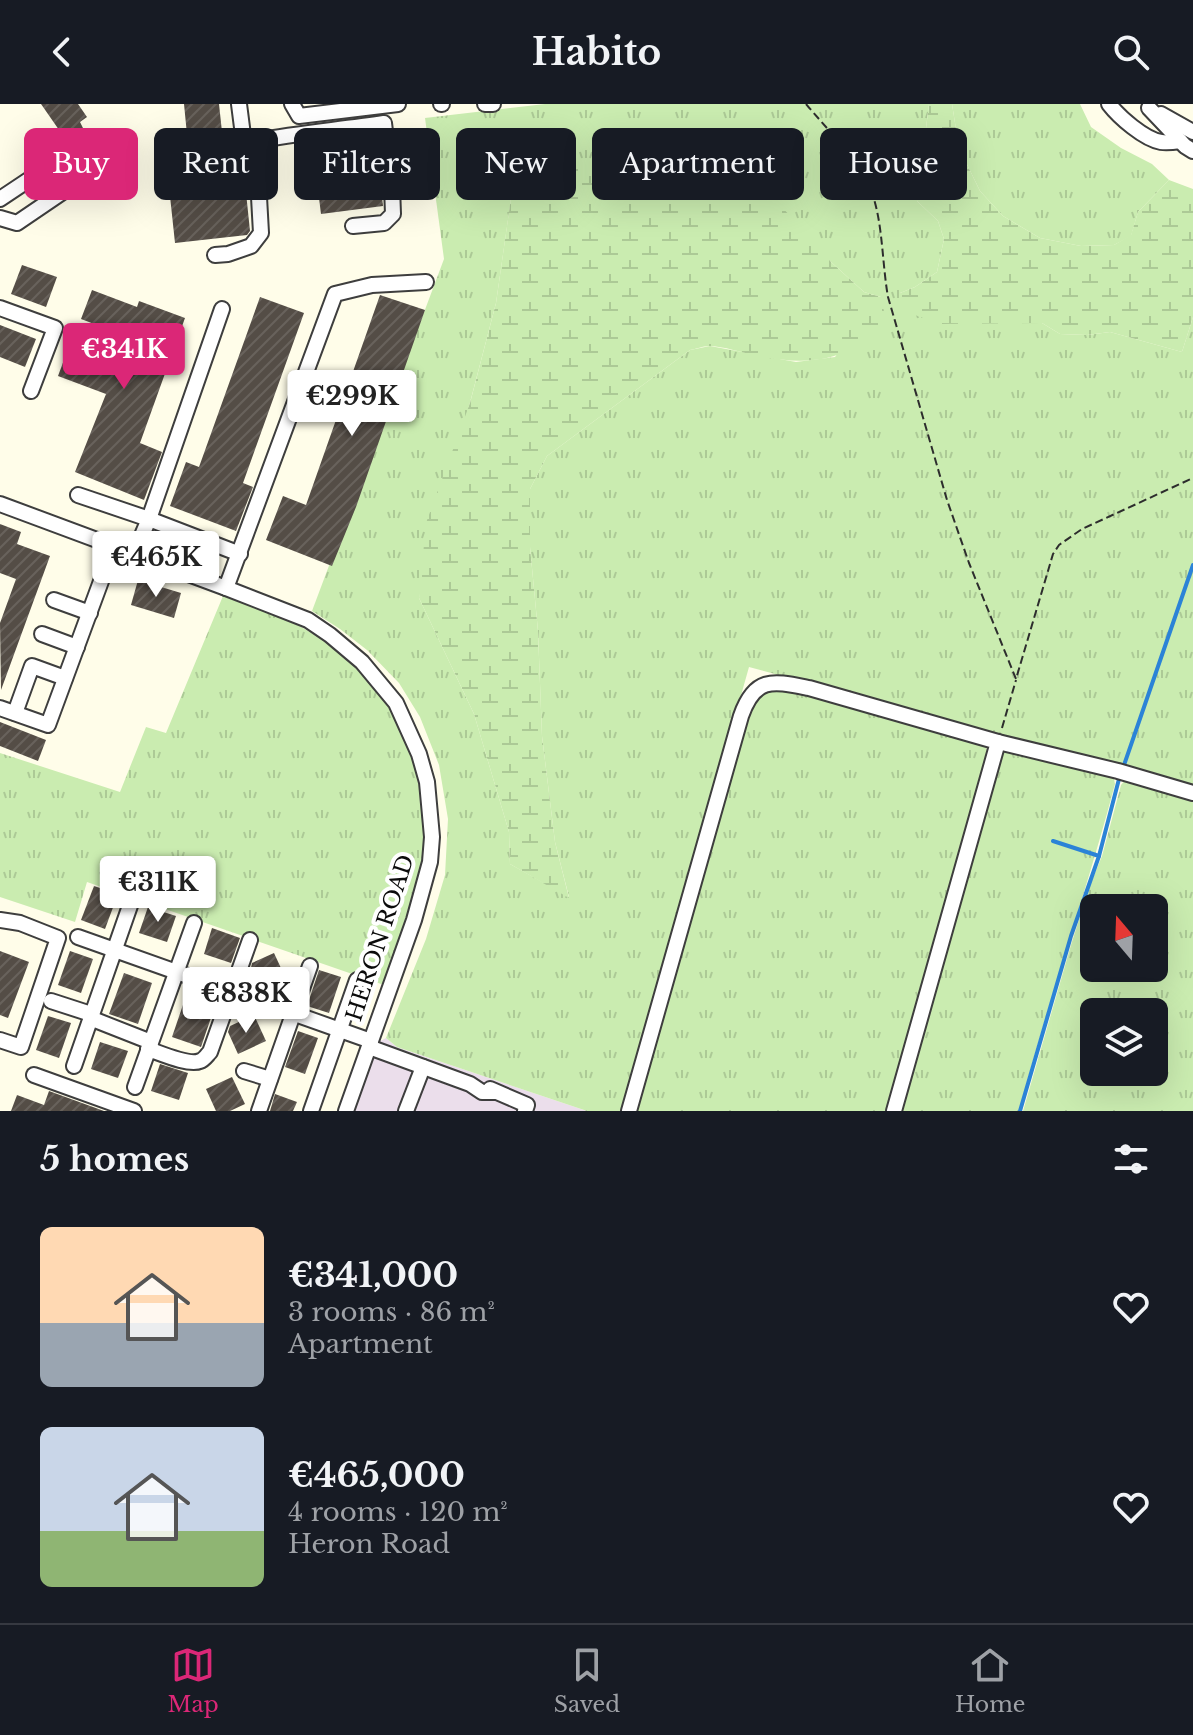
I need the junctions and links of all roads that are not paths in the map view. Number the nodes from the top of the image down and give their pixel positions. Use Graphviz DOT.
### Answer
graph roads {
  1 [pos="239,104"];
  2 [pos="292,104"];
  3 [pos="398,104"];
  4 [pos="485,104"];
  5 [pos="493,104"];
  6 [pos="1109,104"];
  7 [pos="1146,106"];
  8 [pos="242,128"];
  9 [pos="1193,132"];
  10 [pos="278,137"];
  11 [pos="1180,141"];
  12 [pos="1193,151"];
  13 [pos="0,199"];
  14 [pos="259,200"];
  15 [pos="0,218"];
  16 [pos="353,226"];
  17 [pos="215,255"];
  18 [pos="426,282"];
  19 [pos="0,308"];
  20 [pos="222,309"];
  21 [pos="31,391"];
  22 [pos="78,495"];
  23 [pos="0,504"];
  24 [pos="149,519"];
  25 [pos="114,546"];
  26 [pos="134,554"];
  27 [pos="240,554"];
  28 [pos="226,588"];
  29 [pos="54,600"];
  30 [pos="90,613"];
  31 [pos="42,634"];
  32 [pos="77,647"];
  33 [pos="65,678"];
  34 [pos="0,708"];
  35 [pos="15,713"];
  36 [pos="998,738"];
  37 [pos="1193,793"];
  38 [pos="132,900"];
  39 [pos="0,920"];
  40 [pos="194,923"];
  41 [pos="78,937"];
  42 [pos="250,940"];
  43 [pos="114,950"];
  44 [pos="310,966"];
  45 [pos="176,971"];
  46 [pos="357,980"];
  47 [pos="231,991"];
  48 [pos="51,1001"];
  49 [pos="293,1013"];
  50 [pos="91,1016"];
  51 [pos="340,1029"];
  52 [pos="0,1040"];
  53 [pos="370,1044"];
  54 [pos="150,1045"];
  55 [pos="74,1066"];
  56 [pos="419,1066"];
  57 [pos="244,1071"];
  58 [pos="34,1075"];
  59 [pos="270,1079"];
  60 [pos="135,1087"];
  61 [pos="526,1108"];
  62 [pos="134,1111"];
  63 [pos="259,1111"];
  64 [pos="311,1111"];
  65 [pos="346,1111"];
  66 [pos="406,1111"];
  67 [pos="543,1111"];
  68 [pos="629,1111"];
  69 [pos="894,1111"];
  1 -- 8 [label="street"];
  2 -- 3 [label="street"];
  4 -- 5 [label="street"];
  6 -- 11 [label="street"];
  7 -- 9 [label="street"];
  7 -- 11 [label="street"];
  10 -- 16 [label="street"];
  11 -- 12 [label="street"];
  13 -- 15 [label="street"];
  14 -- 17 [label="street"];
  18 -- 27 [label="street"];
  19 -- 21 [label="street"];
  20 -- 24 [label="street"];
  22 -- 24 [label="street"];
  23 -- 25 [label="street, HERON ROAD"];
  24 -- 26 [label="street"];
  24 -- 27 [label="street"];
  25 -- 26 [label="street, HERON ROAD"];
  25 -- 30 [label="street"];
  26 -- 28 [label="street, HERON ROAD"];
  27 -- 28 [label="street"];
  28 -- 53 [label="street, HERON ROAD"];
  29 -- 30 [label="street"];
  30 -- 32 [label="street"];
  31 -- 32 [label="street"];
  32 -- 33 [label="street"];
  33 -- 35 [label="street"];
  33 -- 35 [label="street"];
  34 -- 35 [label="street"];
  36 -- 37 [label="street"];
  36 -- 68 [label="street"];
  36 -- 69 [label="street"];
  38 -- 43 [label="street"];
  39 -- 52 [label="street"];
  40 -- 45 [label="street"];
  41 -- 43 [label="street"];
  42 -- 47 [label="street"];
  43 -- 45 [label="street"];
  43 -- 50 [label="street"];
  44 -- 49 [label="street"];
  45 -- 47 [label="street"];
  45 -- 54 [label="street"];
  46 -- 51 [label="street"];
  47 -- 49 [label="street"];
  47 -- 54 [label="street"];
  48 -- 50 [label="street"];
  49 -- 51 [label="street"];
  49 -- 59 [label="street"];
  50 -- 54 [label="street"];
  50 -- 55 [label="street"];
  51 -- 53 [label="street"];
  51 -- 64 [label="street"];
  53 -- 56 [label="street"];
  53 -- 65 [label="street, HERON ROAD"];
  54 -- 60 [label="street"];
  56 -- 61 [label="street"];
  56 -- 66 [label="street"];
  57 -- 59 [label="street"];
  58 -- 62 [label="street"];
  59 -- 63 [label="street"];
  61 -- 67 [label="street"];
}
